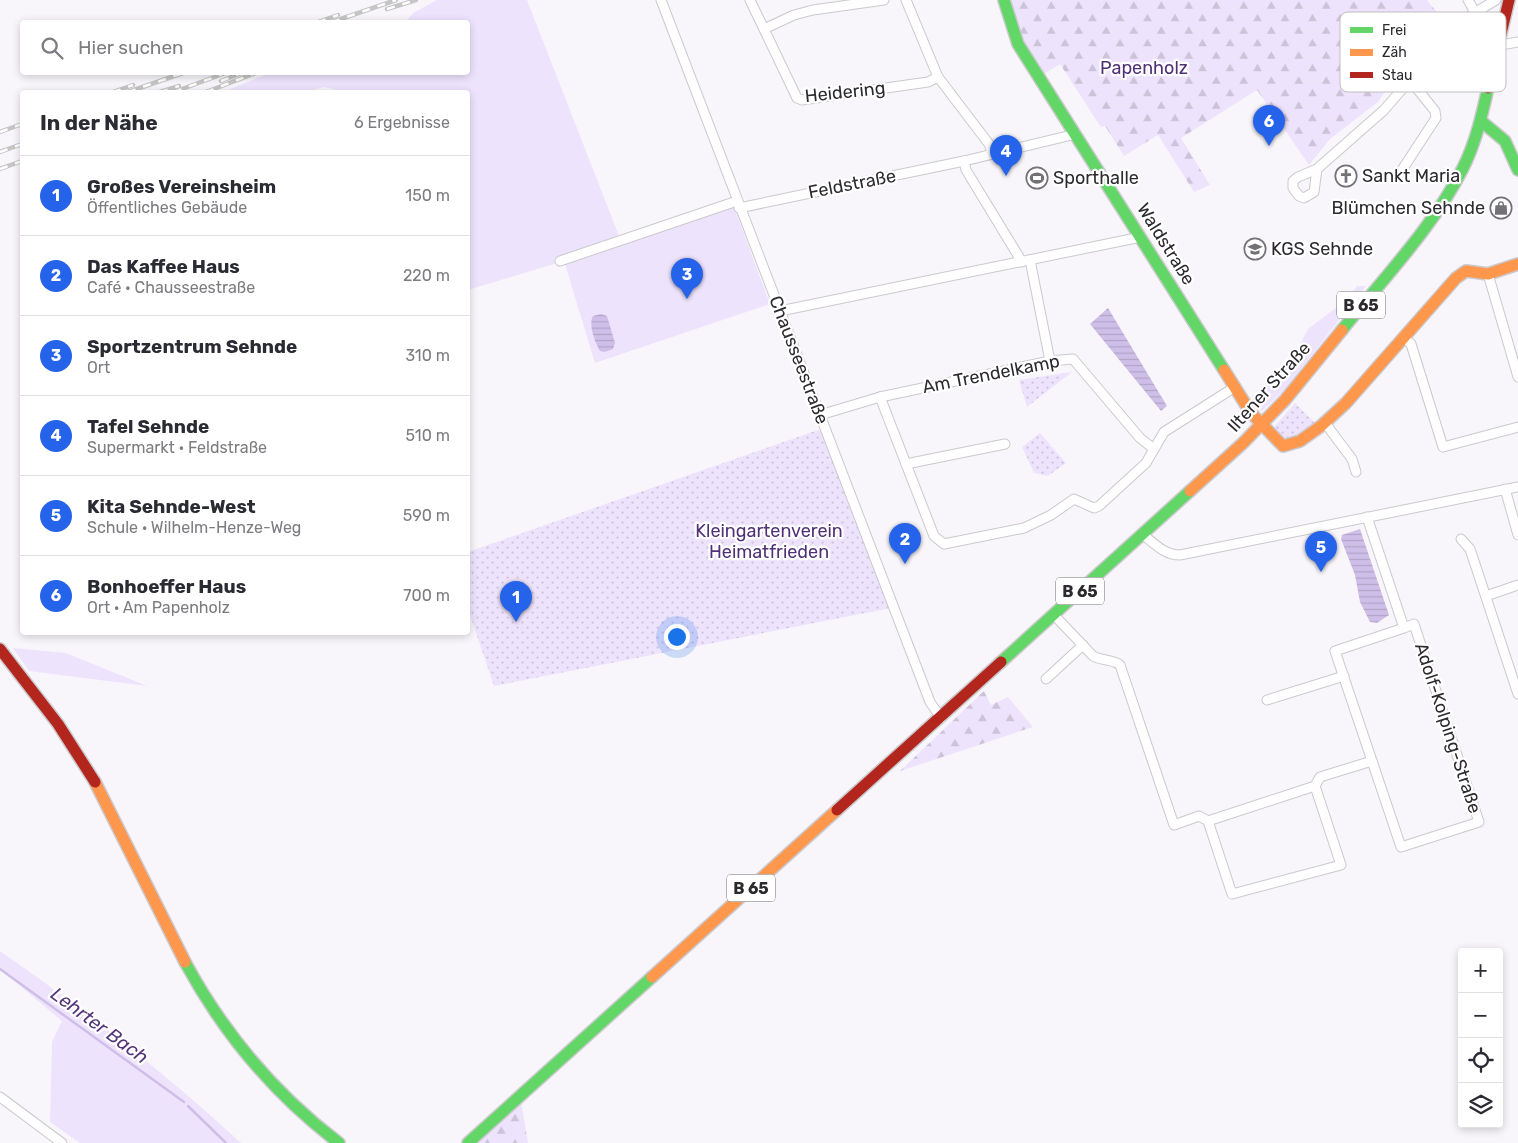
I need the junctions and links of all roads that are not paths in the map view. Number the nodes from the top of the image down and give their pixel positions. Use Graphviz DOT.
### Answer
graph roads {
  1 [pos="661,0"];
  2 [pos="750,0"];
  3 [pos="884,0"];
  4 [pos="906,0"];
  5 [pos="1004,0"];
  6 [pos="1468,0"];
  7 [pos="1496,0"];
  8 [pos="1475,12"];
  9 [pos="764,29"];
  10 [pos="938,77"];
  11 [pos="1400,92"];
  12 [pos="1420,92"];
  13 [pos="1488,92"];
  14 [pos="1481,121"];
  15 [pos="1076,134"];
  16 [pos="993,154"];
  17 [pos="964,161"];
  18 [pos="1317,169"];
  19 [pos="1518,170"];
  20 [pos="1398,176"];
  21 [pos="738,205"];
  22 [pos="1140,237"];
  23 [pos="560,261"];
  24 [pos="1026,261"];
  25 [pos="1518,264"];
  26 [pos="1488,274"];
  27 [pos="780,311"];
  28 [pos="1404,338"];
  29 [pos="1050,361"];
  30 [pos="1518,377"];
  31 [pos="1235,386"];
  32 [pos="880,397"];
  33 [pos="820,415"];
  34 [pos="1325,423"];
  35 [pos="1262,425"];
  36 [pos="1518,426"];
  37 [pos="1005,444"];
  38 [pos="1154,449"];
  39 [pos="906,464"];
  40 [pos="1356,472"];
  41 [pos="1518,487"];
  42 [pos="1505,490"];
  43 [pos="1367,517"];
  44 [pos="1142,534"];
  45 [pos="1518,536"];
  46 [pos="1461,539"];
  47 [pos="1518,585"];
  48 [pos="1486,596"];
  49 [pos="1054,615"];
  50 [pos="1404,628"];
  51 [pos="1083,645"];
  52 [pos="0,649"];
  53 [pos="1344,676"];
  54 [pos="1046,680"];
  55 [pos="1518,694"];
  56 [pos="1267,700"];
  57 [pos="941,718"];
  58 [pos="1372,761"];
  59 [pos="1316,786"];
  60 [pos="1208,821"];
  61 [pos="0,1097"];
  62 [pos="62,1143"];
  63 [pos="339,1143"];
  64 [pos="468,1143"];
  1 -- 21 [label="street, Chausseestraße"];
  2 -- 9 [label="street, Heidering"];
  3 -- 9 [label="street"];
  4 -- 10 [label="street"];
  5 -- 15 [label="main road, Waldstraße"];
  6 -- 8 [label="street"];
  7 -- 8 [label="street"];
  9 -- 10 [label="street, Heidering"];
  10 -- 16 [label="street"];
  11 -- 18 [label="street"];
  12 -- 20 [label="street"];
  13 -- 14 [label="main road, Iltener Straße / B 65"];
  14 -- 19 [label="main road"];
  14 -- 35 [label="main road, Iltener Straße / B 65"];
  15 -- 16 [label="street, Feldstraße"];
  15 -- 22 [label="main road, Waldstraße"];
  16 -- 17 [label="street, Feldstraße"];
  17 -- 21 [label="street, Feldstraße"];
  17 -- 24 [label="street"];
  21 -- 23 [label="street, Feldstraße"];
  21 -- 27 [label="street, Chausseestraße"];
  22 -- 24 [label="street"];
  22 -- 31 [label="main road, Waldstraße"];
  24 -- 27 [label="street"];
  24 -- 29 [label="street"];
  25 -- 26 [label="main road"];
  26 -- 28 [label="main road"];
  26 -- 30 [label="street"];
  27 -- 33 [label="street, Chausseestraße"];
  28 -- 34 [label="main road"];
  28 -- 36 [label="street"];
  29 -- 32 [label="street, Am Trendelkamp"];
  29 -- 38 [label="street, Am Trendelkamp"];
  31 -- 35 [label="main road, Waldstraße"];
  31 -- 38 [label="street"];
  32 -- 33 [label="street, Am Trendelkamp"];
  32 -- 39 [label="street"];
  33 -- 57 [label="street, Chausseestraße"];
  34 -- 35 [label="main road, Waldstraße"];
  34 -- 40 [label="street"];
  35 -- 44 [label="main road, Iltener Straße / B 65"];
  37 -- 39 [label="street"];
  38 -- 39 [label="street"];
  41 -- 42 [label="street"];
  42 -- 43 [label="street"];
  42 -- 45 [label="street"];
  43 -- 44 [label="street"];
  43 -- 50 [label="street, Adolf-Kolping-Straße"];
  44 -- 49 [label="main road, Iltener Straße / B 65"];
  46 -- 48 [label="street"];
  47 -- 48 [label="street"];
  48 -- 55 [label="street"];
  49 -- 51 [label="street"];
  49 -- 57 [label="main road, Iltener Straße / B 65"];
  50 -- 53 [label="street, Adolf-Kolping-Straße"];
  50 -- 58 [label="street, Adolf-Kolping-Straße"];
  51 -- 54 [label="street"];
  51 -- 60 [label="street"];
  52 -- 63 [label="main road"];
  53 -- 56 [label="street"];
  53 -- 58 [label="street, Adolf-Kolping-Straße"];
  57 -- 64 [label="main road, B 65"];
  58 -- 59 [label="street"];
  59 -- 60 [label="street"];
  59 -- 60 [label="street"];
  61 -- 62 [label="street"];
}
